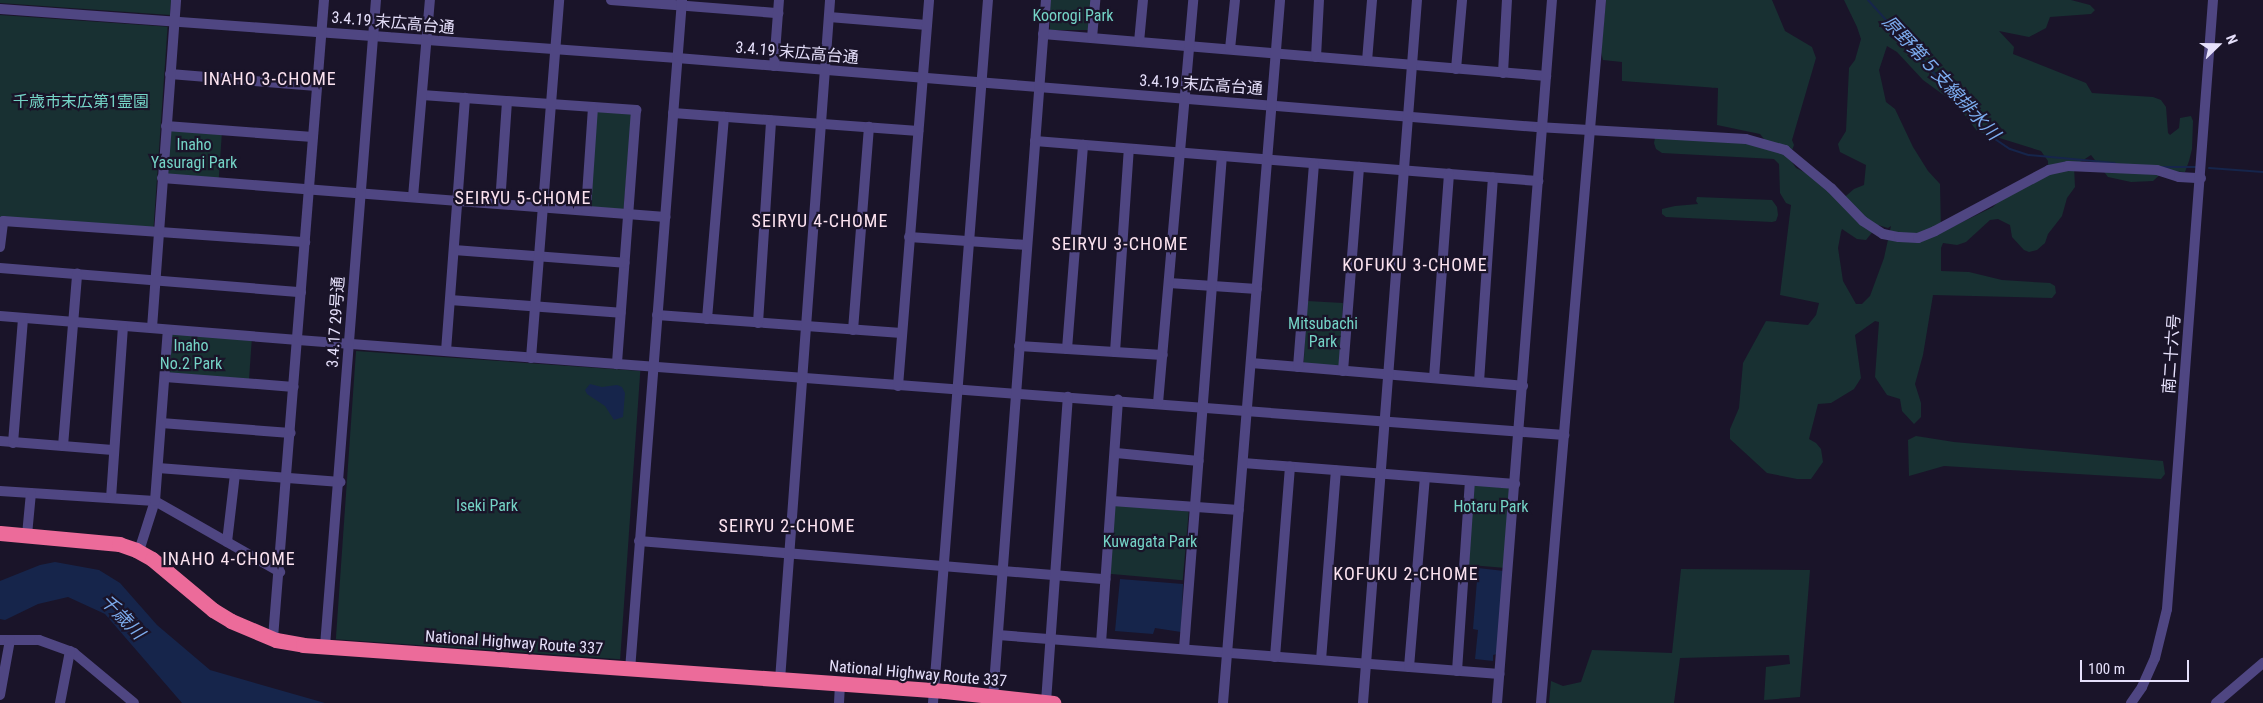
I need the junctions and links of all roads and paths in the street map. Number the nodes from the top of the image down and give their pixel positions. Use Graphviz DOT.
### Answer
graph roads {
  1 [pos="176,0"];
  2 [pos="324,0"];
  3 [pos="376,0"];
  4 [pos="430,0"];
  5 [pos="559,0"];
  6 [pos="610,0"];
  7 [pos="780,0"];
  8 [pos="830,0"];
  9 [pos="929,0"];
  10 [pos="988,0"];
  11 [pos="1046,0"];
  12 [pos="1095,0"];
  13 [pos="1143,0"];
  14 [pos="1192,0"];
  15 [pos="1235,0"];
  16 [pos="1280,0"];
  17 [pos="1319,0"];
  18 [pos="1372,0"];
  19 [pos="1418,0"];
  20 [pos="1462,0"];
  21 [pos="1507,0"];
  22 [pos="1552,0"];
  23 [pos="1601,0"];
  24 [pos="2213,0"];
  25 [pos="645,1"];
  26 [pos="682,3"];
  27 [pos="731,5"];
  28 [pos="0,10"];
  29 [pos="778,13"];
  30 [pos="829,17"];
  31 [pos="174,22"];
  32 [pos="927,25"];
  33 [pos="322,32"];
  34 [pos="1043,34"];
  35 [pos="373,37"];
  36 [pos="1092,38"];
  37 [pos="427,41"];
  38 [pos="1139,42"];
  39 [pos="1189,46"];
  40 [pos="554,50"];
  41 [pos="1230,50"];
  42 [pos="1276,53"];
  43 [pos="1316,56"];
  44 [pos="677,58"];
  45 [pos="1367,61"];
  46 [pos="1414,65"];
  47 [pos="774,66"];
  48 [pos="1456,69"];
  49 [pos="824,71"];
  50 [pos="1503,73"];
  51 [pos="170,74"];
  52 [pos="1546,76"];
  53 [pos="923,78"];
  54 [pos="981,83"];
  55 [pos="318,86"];
  56 [pos="1039,87"];
  57 [pos="422,95"];
  58 [pos="465,98"];
  59 [pos="1186,99"];
  60 [pos="508,101"];
  61 [pos="550,104"];
  62 [pos="1272,106"];
  63 [pos="593,107"];
  64 [pos="673,113"];
  65 [pos="1409,116"];
  66 [pos="724,117"];
  67 [pos="771,120"];
  68 [pos="820,124"];
  69 [pos="166,126"];
  70 [pos="1542,127"];
  71 [pos="869,128"];
  72 [pos="1591,130"];
  73 [pos="918,131"];
  74 [pos="313,137"];
  75 [pos="1035,142"];
  76 [pos="1083,146"];
  77 [pos="1130,150"];
  78 [pos="1181,154"];
  79 [pos="1222,157"];
  80 [pos="1267,161"];
  81 [pos="1314,164"];
  82 [pos="1359,167"];
  83 [pos="1404,170"];
  84 [pos="1449,174"];
  85 [pos="1493,177"];
  86 [pos="162,178"];
  87 [pos="2201,178"];
  88 [pos="1538,180"];
  89 [pos="310,188"];
  90 [pos="361,193"];
  91 [pos="413,197"];
  92 [pos="458,200"];
  93 [pos="500,204"];
  94 [pos="543,207"];
  95 [pos="586,210"];
  96 [pos="629,214"];
  97 [pos="665,217"];
  98 [pos="158,231"];
  99 [pos="909,237"];
  100 [pos="970,240"];
  101 [pos="305,242"];
  102 [pos="1027,245"];
  103 [pos="0,247"];
  104 [pos="454,250"];
  105 [pos="539,256"];
  106 [pos="625,263"];
  107 [pos="0,268"];
  108 [pos="77,274"];
  109 [pos="155,280"];
  110 [pos="1169,283"];
  111 [pos="1212,286"];
  112 [pos="1257,289"];
  113 [pos="301,292"];
  114 [pos="450,300"];
  115 [pos="535,307"];
  116 [pos="621,313"];
  117 [pos="657,315"];
  118 [pos="0,316"];
  119 [pos="23,318"];
  120 [pos="707,319"];
  121 [pos="72,322"];
  122 [pos="758,323"];
  123 [pos="123,326"];
  124 [pos="152,328"];
  125 [pos="806,328"];
  126 [pos="168,330"];
  127 [pos="853,330"];
  128 [pos="901,333"];
  129 [pos="298,340"];
  130 [pos="349,344"];
  131 [pos="1019,346"];
  132 [pos="1067,349"];
  133 [pos="446,351"];
  134 [pos="1115,352"];
  135 [pos="1163,354"];
  136 [pos="531,358"];
  137 [pos="1251,363"];
  138 [pos="617,364"];
  139 [pos="653,367"];
  140 [pos="1298,367"];
  141 [pos="1343,370"];
  142 [pos="1387,374"];
  143 [pos="165,377"];
  144 [pos="803,378"];
  145 [pos="1434,378"];
  146 [pos="1479,382"];
  147 [pos="898,386"];
  148 [pos="1523,386"];
  149 [pos="294,387"];
  150 [pos="958,390"];
  151 [pos="1017,393"];
  152 [pos="1068,397"];
  153 [pos="1118,400"];
  154 [pos="1158,404"];
  155 [pos="1203,407"];
  156 [pos="1246,410"];
  157 [pos="1383,421"];
  158 [pos="161,423"];
  159 [pos="1520,432"];
  160 [pos="291,433"];
  161 [pos="1564,435"];
  162 [pos="0,442"];
  163 [pos="13,442"];
  164 [pos="63,446"];
  165 [pos="112,450"];
  166 [pos="1116,453"];
  167 [pos="1199,461"];
  168 [pos="1243,463"];
  169 [pos="1290,467"];
  170 [pos="158,468"];
  171 [pos="1336,471"];
  172 [pos="234,474"];
  173 [pos="1379,474"];
  174 [pos="287,478"];
  175 [pos="1425,478"];
  176 [pos="1470,481"];
  177 [pos="340,482"];
  178 [pos="1515,484"];
  179 [pos="0,490"];
  180 [pos="31,493"];
  181 [pos="111,498"];
  182 [pos="156,501"];
  183 [pos="1112,501"];
  184 [pos="1195,508"];
  185 [pos="1239,510"];
  186 [pos="0,533"];
  187 [pos="27,535"];
  188 [pos="639,541"];
  189 [pos="227,542"];
  190 [pos="139,552"];
  191 [pos="789,553"];
  192 [pos="943,565"];
  193 [pos="280,572"];
  194 [pos="1002,572"];
  195 [pos="1055,576"];
  196 [pos="1105,579"];
  197 [pos="998,635"];
  198 [pos="273,638"];
  199 [pos="1050,638"];
  200 [pos="5,640"];
  201 [pos="1101,642"];
  202 [pos="325,646"];
  203 [pos="1184,649"];
  204 [pos="70,652"];
  205 [pos="1228,653"];
  206 [pos="1275,657"];
  207 [pos="1321,660"];
  208 [pos="1365,663"];
  209 [pos="2263,663"];
  210 [pos="1409,667"];
  211 [pos="630,670"];
  212 [pos="1457,670"];
  213 [pos="1499,674"];
  214 [pos="780,680"];
  215 [pos="840,684"];
  216 [pos="0,695"];
  217 [pos="933,697"];
  218 [pos="993,698"];
  219 [pos="128,701"];
  220 [pos="1046,702"];
  221 [pos="60,703"];
  222 [pos="839,703"];
  223 [pos="1053,703"];
  224 [pos="1223,703"];
  225 [pos="1363,703"];
  226 [pos="1497,703"];
  227 [pos="1541,703"];
  228 [pos="2131,703"];
  229 [pos="2216,703"];
  1 -- 31 [label="street"];
  2 -- 33 [label="street"];
  3 -- 35 [label="street, 3.4.17 29号通"];
  4 -- 37 [label="street"];
  5 -- 40 [label="street"];
  6 -- 25 [label="street"];
  7 -- 29 [label="street"];
  8 -- 30 [label="street"];
  9 -- 32 [label="street"];
  10 -- 54 [label="street"];
  11 -- 34 [label="street"];
  12 -- 36 [label="street"];
  13 -- 38 [label="street"];
  14 -- 39 [label="street"];
  15 -- 41 [label="street"];
  16 -- 42 [label="street"];
  17 -- 43 [label="street"];
  18 -- 45 [label="street"];
  19 -- 46 [label="street"];
  20 -- 48 [label="street"];
  21 -- 50 [label="street"];
  22 -- 52 [label="street"];
  23 -- 72 [label="street"];
  24 -- 87 [label="street, 南二十六号"];
  25 -- 26 [label="street"];
  26 -- 27 [label="street"];
  26 -- 44 [label="street"];
  27 -- 29 [label="street"];
  28 -- 31 [label="street, 3.4.19 末広高台通"];
  29 -- 47 [label="street"];
  30 -- 32 [label="street"];
  30 -- 49 [label="street"];
  31 -- 33 [label="street, 3.4.19 末広高台通"];
  31 -- 51 [label="street"];
  32 -- 53 [label="street"];
  33 -- 35 [label="street, 3.4.19 末広高台通"];
  33 -- 55 [label="street"];
  34 -- 36 [label="street"];
  34 -- 56 [label="street"];
  35 -- 37 [label="street, 3.4.19 末広高台通"];
  35 -- 90 [label="street, 3.4.17 29号通"];
  36 -- 38 [label="street"];
  37 -- 40 [label="street, 3.4.19 末広高台通"];
  37 -- 57 [label="street"];
  38 -- 39 [label="street"];
  39 -- 41 [label="street"];
  39 -- 59 [label="street"];
  40 -- 44 [label="street, 3.4.19 末広高台通"];
  40 -- 61 [label="street"];
  41 -- 42 [label="street"];
  42 -- 43 [label="street"];
  42 -- 62 [label="street"];
  43 -- 45 [label="street"];
  44 -- 47 [label="street, 3.4.19 末広高台通"];
  44 -- 64 [label="street"];
  45 -- 46 [label="street"];
  46 -- 48 [label="street"];
  46 -- 65 [label="street"];
  47 -- 49 [label="street, 3.4.19 末広高台通"];
  48 -- 50 [label="street"];
  49 -- 53 [label="street, 3.4.19 末広高台通"];
  49 -- 68 [label="street"];
  50 -- 52 [label="street"];
  51 -- 55 [label="street"];
  51 -- 69 [label="street"];
  52 -- 70 [label="street"];
  53 -- 54 [label="street, 3.4.19 末広高台通"];
  53 -- 73 [label="street"];
  54 -- 56 [label="street, 3.4.19 末広高台通"];
  54 -- 100 [label="street"];
  55 -- 74 [label="street"];
  56 -- 59 [label="street, 3.4.19 末広高台通"];
  56 -- 75 [label="street"];
  57 -- 58 [label="street"];
  57 -- 91 [label="street"];
  58 -- 60 [label="street"];
  58 -- 92 [label="street"];
  59 -- 62 [label="street, 3.4.19 末広高台通"];
  59 -- 78 [label="street"];
  60 -- 61 [label="street"];
  60 -- 93 [label="street"];
  61 -- 63 [label="street"];
  61 -- 94 [label="street"];
  62 -- 65 [label="street, 3.4.19 末広高台通"];
  62 -- 80 [label="street"];
  63 -- 95 [label="street"];
  63 -- 96 [label="street"];
  64 -- 66 [label="street"];
  64 -- 97 [label="street"];
  65 -- 70 [label="street, 3.4.19 末広高台通"];
  65 -- 83 [label="street"];
  66 -- 67 [label="street"];
  66 -- 120 [label="street"];
  67 -- 68 [label="street"];
  67 -- 122 [label="street"];
  68 -- 71 [label="street"];
  68 -- 125 [label="street"];
  69 -- 74 [label="street"];
  69 -- 86 [label="street"];
  70 -- 72 [label="street, 3.4.19 末広高台通"];
  70 -- 88 [label="street"];
  71 -- 73 [label="street"];
  71 -- 127 [label="street"];
  72 -- 87 [label="street, 3.4.19 末広高台通"];
  72 -- 161 [label="street"];
  73 -- 99 [label="street"];
  74 -- 89 [label="street"];
  75 -- 76 [label="street"];
  75 -- 102 [label="street"];
  76 -- 77 [label="street"];
  76 -- 132 [label="street"];
  77 -- 78 [label="street"];
  77 -- 134 [label="street"];
  78 -- 79 [label="street"];
  78 -- 110 [label="street"];
  79 -- 80 [label="street"];
  79 -- 111 [label="street"];
  80 -- 81 [label="street"];
  80 -- 112 [label="street"];
  81 -- 82 [label="street"];
  81 -- 140 [label="street"];
  82 -- 83 [label="street"];
  82 -- 141 [label="street"];
  83 -- 84 [label="street"];
  83 -- 142 [label="street"];
  84 -- 85 [label="street"];
  84 -- 145 [label="street"];
  85 -- 88 [label="street"];
  85 -- 146 [label="street"];
  86 -- 89 [label="street"];
  86 -- 98 [label="street"];
  87 -- 228 [label="street, 南二十六号"];
  88 -- 148 [label="street"];
  89 -- 90 [label="street"];
  89 -- 101 [label="street"];
  90 -- 91 [label="street"];
  90 -- 130 [label="street, 3.4.17 29号通"];
  91 -- 92 [label="street"];
  92 -- 93 [label="street"];
  92 -- 104 [label="street"];
  93 -- 94 [label="street"];
  94 -- 95 [label="street"];
  94 -- 105 [label="street"];
  95 -- 96 [label="street"];
  96 -- 97 [label="street"];
  96 -- 106 [label="street"];
  97 -- 117 [label="street"];
  98 -- 101 [label="street"];
  98 -- 103 [label="street"];
  98 -- 109 [label="street"];
  99 -- 100 [label="street"];
  99 -- 128 [label="street"];
  100 -- 102 [label="street"];
  100 -- 150 [label="street"];
  101 -- 113 [label="street"];
  102 -- 131 [label="street"];
  104 -- 105 [label="street"];
  104 -- 114 [label="street"];
  105 -- 106 [label="street"];
  105 -- 115 [label="street"];
  106 -- 116 [label="street"];
  107 -- 108 [label="street"];
  108 -- 109 [label="street"];
  108 -- 121 [label="street"];
  109 -- 113 [label="street"];
  109 -- 124 [label="street"];
  110 -- 111 [label="street"];
  110 -- 135 [label="street"];
  111 -- 112 [label="street"];
  111 -- 155 [label="street"];
  112 -- 137 [label="street"];
  113 -- 129 [label="street"];
  114 -- 115 [label="street"];
  114 -- 133 [label="street"];
  115 -- 116 [label="street"];
  115 -- 136 [label="street"];
  116 -- 138 [label="street"];
  117 -- 120 [label="street"];
  117 -- 139 [label="street"];
  118 -- 119 [label="street"];
  119 -- 121 [label="street"];
  119 -- 163 [label="street"];
  120 -- 122 [label="street"];
  121 -- 123 [label="street"];
  121 -- 164 [label="street"];
  122 -- 125 [label="street"];
  123 -- 124 [label="street"];
  123 -- 165 [label="street"];
  124 -- 126 [label="street"];
  125 -- 127 [label="street"];
  125 -- 144 [label="street"];
  126 -- 129 [label="street"];
  126 -- 143 [label="street"];
  127 -- 128 [label="street"];
  128 -- 147 [label="street"];
  129 -- 130 [label="street"];
  129 -- 149 [label="street"];
  130 -- 133 [label="street"];
  130 -- 177 [label="street, 3.4.17 29号通"];
  131 -- 132 [label="street"];
  131 -- 151 [label="street"];
  132 -- 134 [label="street"];
  133 -- 136 [label="street"];
  134 -- 135 [label="street"];
  135 -- 154 [label="street"];
  136 -- 138 [label="street"];
  137 -- 140 [label="street"];
  137 -- 156 [label="street"];
  138 -- 139 [label="street"];
  139 -- 144 [label="street"];
  139 -- 188 [label="street"];
  140 -- 141 [label="street"];
  141 -- 142 [label="street"];
  142 -- 145 [label="street"];
  142 -- 157 [label="street"];
  143 -- 149 [label="street"];
  143 -- 158 [label="street"];
  144 -- 147 [label="street"];
  144 -- 191 [label="street"];
  145 -- 146 [label="street"];
  146 -- 148 [label="street"];
  147 -- 150 [label="street"];
  148 -- 159 [label="street"];
  149 -- 160 [label="street"];
  150 -- 151 [label="street"];
  150 -- 192 [label="street"];
  151 -- 152 [label="street"];
  151 -- 194 [label="street"];
  152 -- 153 [label="street"];
  152 -- 195 [label="street"];
  153 -- 154 [label="street"];
  153 -- 166 [label="street"];
  154 -- 155 [label="street"];
  155 -- 156 [label="street"];
  155 -- 167 [label="street"];
  156 -- 157 [label="street"];
  156 -- 168 [label="street"];
  157 -- 159 [label="street"];
  157 -- 173 [label="street"];
  158 -- 160 [label="street"];
  158 -- 170 [label="street"];
  159 -- 161 [label="street"];
  159 -- 178 [label="street"];
  160 -- 174 [label="street"];
  161 -- 227 [label="street"];
  162 -- 163 [label="street"];
  163 -- 164 [label="street"];
  164 -- 165 [label="street"];
  165 -- 181 [label="street"];
  166 -- 167 [label="street"];
  166 -- 183 [label="street"];
  167 -- 184 [label="street"];
  168 -- 169 [label="street"];
  168 -- 185 [label="street"];
  169 -- 171 [label="street"];
  169 -- 206 [label="street"];
  170 -- 172 [label="street"];
  170 -- 182 [label="street"];
  171 -- 173 [label="street"];
  171 -- 207 [label="street"];
  172 -- 174 [label="street"];
  172 -- 189 [label="street"];
  173 -- 175 [label="street"];
  173 -- 208 [label="street"];
  174 -- 177 [label="street"];
  174 -- 193 [label="street"];
  175 -- 176 [label="street"];
  175 -- 210 [label="street"];
  176 -- 178 [label="street"];
  176 -- 212 [label="street"];
  177 -- 202 [label="street, 3.4.17 29号通"];
  178 -- 213 [label="street"];
  179 -- 180 [label="street"];
  180 -- 181 [label="street"];
  180 -- 187 [label="street"];
  181 -- 182 [label="street"];
  182 -- 189 [label="street"];
  182 -- 190 [label="street"];
  183 -- 184 [label="street"];
  183 -- 196 [label="street"];
  184 -- 185 [label="street"];
  184 -- 203 [label="street"];
  185 -- 205 [label="street"];
  186 -- 187 [label="highway, National Highway Route 337"];
  187 -- 190 [label="highway, National Highway Route 337"];
  188 -- 191 [label="street"];
  188 -- 211 [label="street"];
  189 -- 193 [label="street"];
  190 -- 198 [label="highway, National Highway Route 337"];
  191 -- 192 [label="street"];
  191 -- 214 [label="street"];
  192 -- 194 [label="street"];
  192 -- 217 [label="street"];
  193 -- 198 [label="street"];
  194 -- 195 [label="street"];
  194 -- 197 [label="street"];
  195 -- 196 [label="street"];
  195 -- 199 [label="street"];
  196 -- 201 [label="street"];
  197 -- 199 [label="street"];
  197 -- 218 [label="street"];
  198 -- 202 [label="highway, National Highway Route 337"];
  199 -- 201 [label="street"];
  199 -- 220 [label="street"];
  200 -- 204 [label="street"];
  200 -- 216 [label="street"];
  201 -- 203 [label="street"];
  202 -- 211 [label="highway, National Highway Route 337"];
  203 -- 205 [label="street"];
  204 -- 219 [label="street"];
  204 -- 221 [label="street"];
  205 -- 206 [label="street"];
  205 -- 224 [label="street"];
  206 -- 207 [label="street"];
  207 -- 208 [label="street"];
  208 -- 210 [label="street"];
  208 -- 225 [label="street"];
  209 -- 229 [label="street"];
  210 -- 212 [label="street"];
  211 -- 214 [label="highway, National Highway Route 337"];
  212 -- 213 [label="street"];
  213 -- 226 [label="street"];
  214 -- 215 [label="highway, National Highway Route 337"];
  215 -- 217 [label="highway, National Highway Route 337"];
  215 -- 222 [label="street"];
  217 -- 218 [label="highway, National Highway Route 337"];
  218 -- 220 [label="highway, National Highway Route 337"];
  220 -- 223 [label="highway, National Highway Route 337"];
}
